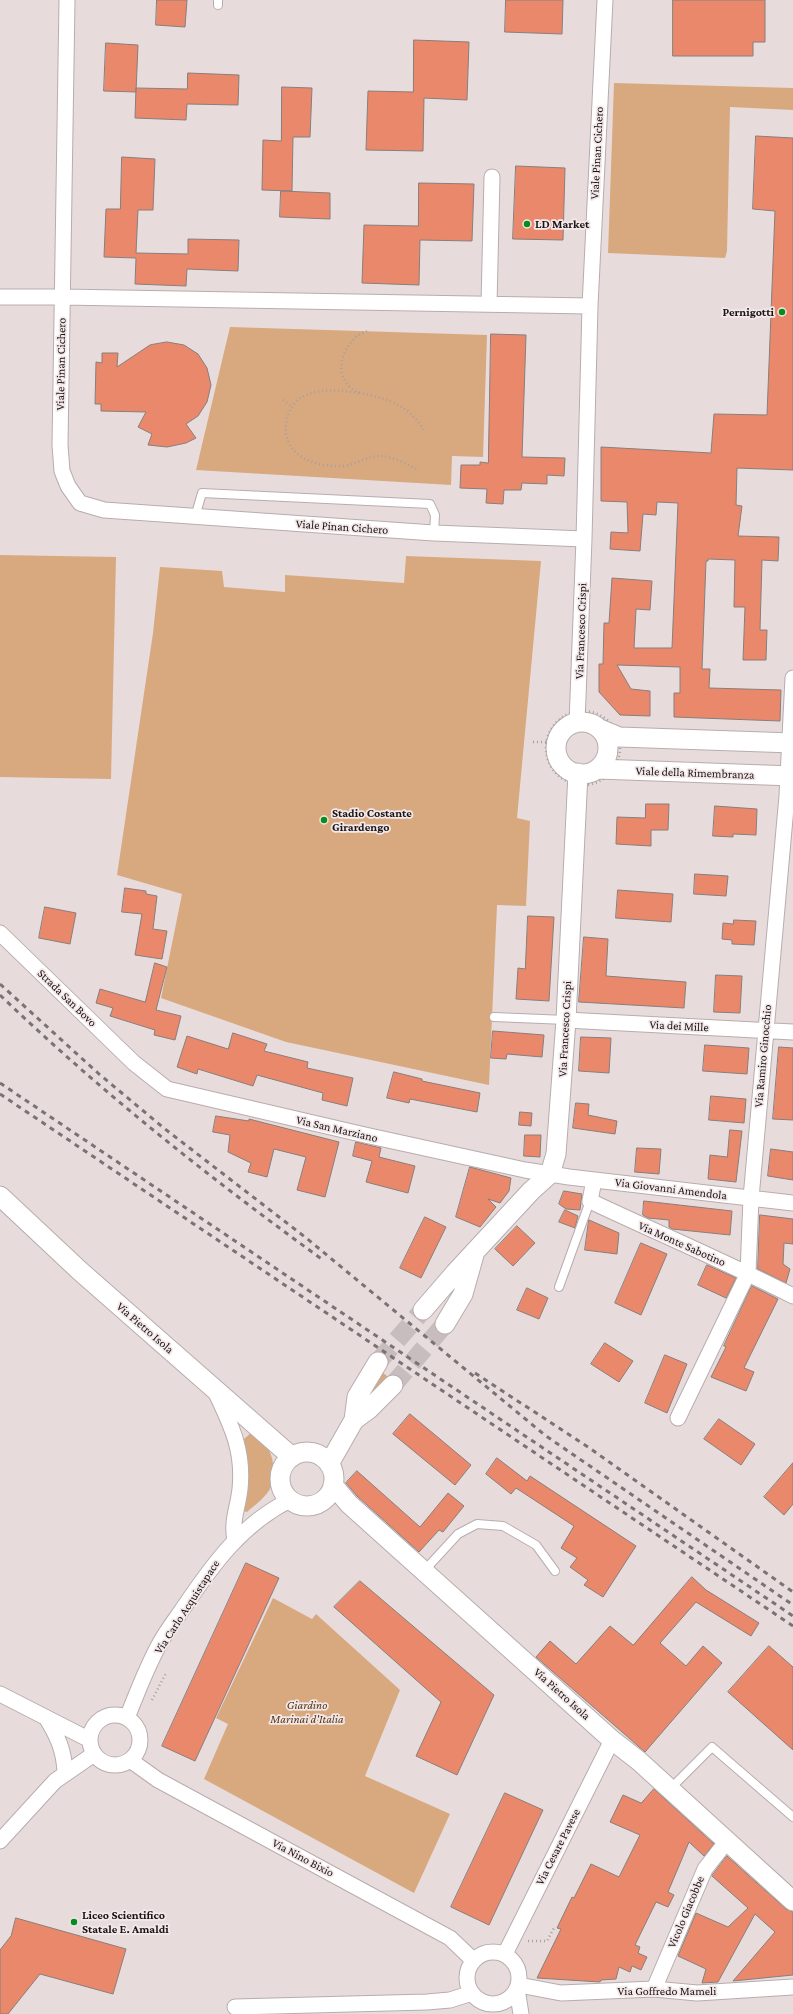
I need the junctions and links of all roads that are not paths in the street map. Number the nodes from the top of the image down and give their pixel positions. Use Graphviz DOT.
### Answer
graph roads {
  1 [pos="67,0"];
  2 [pos="605,0"];
  3 [pos="492,177"];
  4 [pos="0,297"];
  5 [pos="62,297"];
  6 [pos="489,304"];
  7 [pos="590,306"];
  8 [pos="195,517"];
  9 [pos="434,533"];
  10 [pos="584,539"];
  11 [pos="793,678"];
  12 [pos="577,717"];
  13 [pos="600,729"];
  14 [pos="792,743"];
  15 [pos="605,769"];
  16 [pos="791,776"];
  17 [pos="578,779"];
  18 [pos="0,933"];
  19 [pos="494,1017"];
  20 [pos="566,1020"];
  21 [pos="766,1030"];
  22 [pos="793,1032"];
  23 [pos="134,1063"];
  24 [pos="550,1174"];
  25 [pos="594,1180"];
  26 [pos="0,1196"];
  27 [pos="751,1198"];
  28 [pos="590,1201"];
  29 [pos="793,1203"];
  30 [pos="474,1253"];
  31 [pos="748,1273"];
  32 [pos="559,1287"];
  33 [pos="793,1296"];
  34 [pos="423,1310"];
  35 [pos="445,1324"];
  36 [pos="378,1362"];
  37 [pos="393,1385"];
  38 [pos="212,1387"];
  39 [pos="678,1418"];
  40 [pos="354,1420"];
  41 [pos="292,1457"];
  42 [pos="329,1464"];
  43 [pos="333,1485"];
  44 [pos="290,1500"];
  45 [pos="235,1541"];
  46 [pos="424,1571"];
  47 [pos="556,1571"];
  48 [pos="0,1694"];
  49 [pos="127,1718"];
  50 [pos="47,1719"];
  51 [pos="612,1740"];
  52 [pos="92,1747"];
  53 [pos="130,1760"];
  54 [pos="65,1772"];
  55 [pos="670,1789"];
  56 [pos="793,1818"];
  57 [pos="0,1841"];
  58 [pos="727,1841"];
  59 [pos="793,1901"];
  60 [pos="505,1954"];
  61 [pos="474,1960"];
  62 [pos="518,1987"];
  63 [pos="793,1987"];
  64 [pos="654,1988"];
  65 [pos="472,1993"];
  66 [pos="235,2007"];
  67 [pos="521,2014"];
  1 -- 5 [label="street, Viale Pinan Cichero"];
  2 -- 7 [label="street, Viale Pinan Cichero"];
  3 -- 6 [label="street"];
  4 -- 5 [label="street"];
  5 -- 6 [label="street"];
  5 -- 8 [label="street, Viale Pinan Cichero"];
  6 -- 7 [label="street"];
  7 -- 10 [label="street, Viale Pinan Cichero"];
  8 -- 9 [label="street, Viale Pinan Cichero"];
  8 -- 9 [label="lane"];
  9 -- 10 [label="street, Viale Pinan Cichero"];
  10 -- 12 [label="street, Via Francesco Crispi"];
  11 -- 14 [label="street, Via Ramiro Ginocchio"];
  12 -- 13 [label="street"];
  12 -- 17 [label="street"];
  13 -- 14 [label="street"];
  13 -- 15 [label="street"];
  14 -- 16 [label="street, Via Ramiro Ginocchio"];
  15 -- 16 [label="street, Viale della Rimembranza"];
  15 -- 17 [label="street"];
  16 -- 21 [label="street, Via Ramiro Ginocchio"];
  17 -- 20 [label="street, Via Francesco Crispi"];
  18 -- 23 [label="street, Strada San Bovo"];
  19 -- 20 [label="lane"];
  20 -- 21 [label="street, Via dei Mille"];
  20 -- 24 [label="street, Via Francesco Crispi"];
  21 -- 22 [label="street, Via dei Mille"];
  21 -- 27 [label="street, Via Ramiro Ginocchio"];
  23 -- 24 [label="street, Via San Marziano"];
  24 -- 25 [label="street, Via Giovanni Amendola"];
  24 -- 30 [label="street"];
  25 -- 27 [label="street, Via Giovanni Amendola"];
  25 -- 28 [label="street"];
  26 -- 38 [label="street, Via Pietro Isola"];
  27 -- 29 [label="street, Via Giovanni Amendola"];
  27 -- 31 [label="street, Via Ramiro Ginocchio"];
  28 -- 31 [label="street, Via Monte Sabotino"];
  28 -- 32 [label="lane"];
  30 -- 34 [label="street"];
  30 -- 35 [label="street"];
  31 -- 33 [label="street, Via Monte Sabotino"];
  31 -- 39 [label="street, Via Ramiro Ginocchio"];
  36 -- 40 [label="street"];
  37 -- 40 [label="street"];
  38 -- 41 [label="street, Via Pietro Isola"];
  38 -- 45 [label="street"];
  40 -- 42 [label="street"];
  41 -- 42 [label="street"];
  41 -- 44 [label="street"];
  42 -- 43 [label="street"];
  43 -- 44 [label="street"];
  43 -- 46 [label="street, Via Pietro Isola"];
  44 -- 45 [label="street, Via Carlo Acquistapace"];
  45 -- 49 [label="street, Via Carlo Acquistapace"];
  46 -- 47 [label="lane"];
  46 -- 51 [label="street, Via Pietro Isola"];
  48 -- 50 [label="street"];
  49 -- 52 [label="street"];
  49 -- 53 [label="street"];
  50 -- 52 [label="street"];
  50 -- 54 [label="street"];
  51 -- 55 [label="street, Via Pietro Isola"];
  51 -- 60 [label="street, Via Cesare Pavese"];
  52 -- 53 [label="street"];
  52 -- 54 [label="street"];
  53 -- 61 [label="street, Via Nino Bixio"];
  54 -- 57 [label="street"];
  55 -- 56 [label="lane"];
  55 -- 58 [label="street, Via Pietro Isola"];
  58 -- 59 [label="street, Via Pietro Isola"];
  58 -- 64 [label="street, Vicolo Giacobbe"];
  60 -- 61 [label="street"];
  60 -- 62 [label="street"];
  61 -- 65 [label="street"];
  62 -- 64 [label="street, Via Goffredo Mameli"];
  62 -- 65 [label="street"];
  62 -- 67 [label="street"];
  63 -- 64 [label="street, Via Goffredo Mameli"];
  65 -- 66 [label="street"];
}
